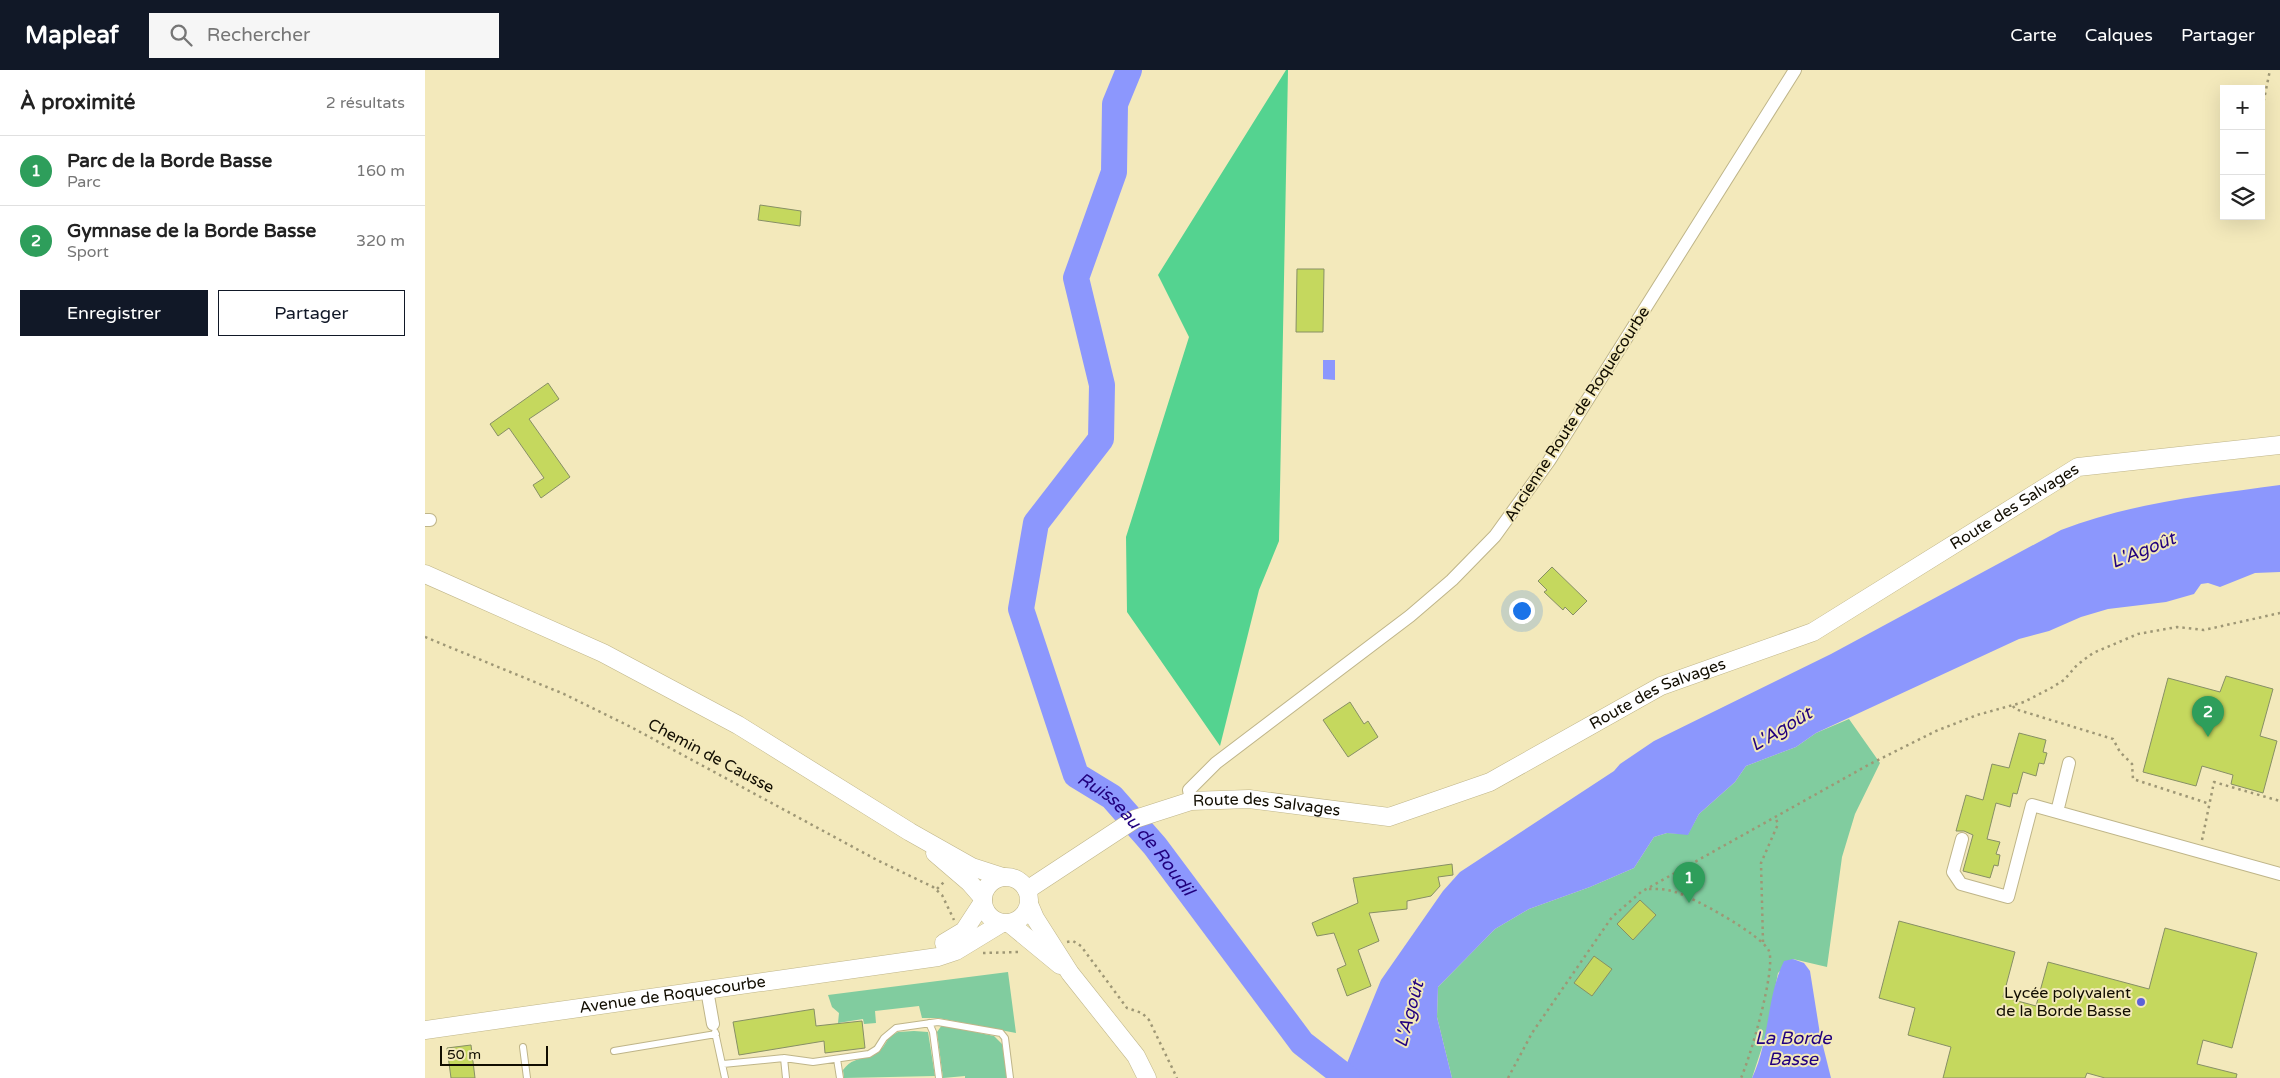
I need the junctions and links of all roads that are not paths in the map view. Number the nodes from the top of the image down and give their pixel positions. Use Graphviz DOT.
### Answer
graph roads {
  1 [pos="1795,70"];
  2 [pos="2280,445"];
  3 [pos="425,574"];
  4 [pos="2069,763"];
  5 [pos="1191,801"];
  6 [pos="2057,812"];
  7 [pos="910,832"];
  8 [pos="1961,839"];
  9 [pos="2280,874"];
  10 [pos="1003,876"];
  11 [pos="1028,897"];
  12 [pos="983,900"];
  13 [pos="1006,923"];
  14 [pos="920,958"];
  15 [pos="1070,973"];
  16 [pos="707,990"];
  17 [pos="929,1023"];
  18 [pos="714,1029"];
  19 [pos="425,1030"];
  20 [pos="523,1047"];
  21 [pos="613,1051"];
  22 [pos="784,1058"];
  23 [pos="837,1059"];
  24 [pos="723,1064"];
  25 [pos="527,1078"];
  26 [pos="725,1078"];
  27 [pos="786,1078"];
  28 [pos="840,1078"];
  29 [pos="939,1078"];
  30 [pos="1011,1078"];
  31 [pos="1147,1078"];
  1 -- 5 [label="street, Ancienne Route de Roquecourbe"];
  2 -- 5 [label="main road, Route des Salvages"];
  3 -- 7 [label="main road"];
  4 -- 6 [label="street"];
  5 -- 11 [label="main road, Route des Salvages"];
  6 -- 8 [label="street"];
  6 -- 9 [label="street"];
  7 -- 10 [label="main road"];
  7 -- 12 [label="main road"];
  10 -- 11 [label="main road"];
  10 -- 12 [label="main road"];
  11 -- 13 [label="main road"];
  11 -- 15 [label="main road"];
  12 -- 13 [label="main road"];
  12 -- 14 [label="main road, Avenue de Roquecourbe"];
  13 -- 14 [label="main road, Avenue de Roquecourbe"];
  13 -- 15 [label="main road"];
  14 -- 16 [label="main road, Avenue de Roquecourbe"];
  15 -- 31 [label="main road"];
  16 -- 18 [label="street"];
  16 -- 19 [label="main road, Avenue de Roquecourbe"];
  17 -- 23 [label="lane"];
  17 -- 29 [label="lane"];
  17 -- 30 [label="lane"];
  18 -- 21 [label="lane"];
  18 -- 24 [label="lane"];
  20 -- 25 [label="lane"];
  22 -- 23 [label="lane"];
  22 -- 24 [label="lane"];
  22 -- 27 [label="lane"];
  23 -- 28 [label="lane"];
  24 -- 26 [label="lane"];
}
